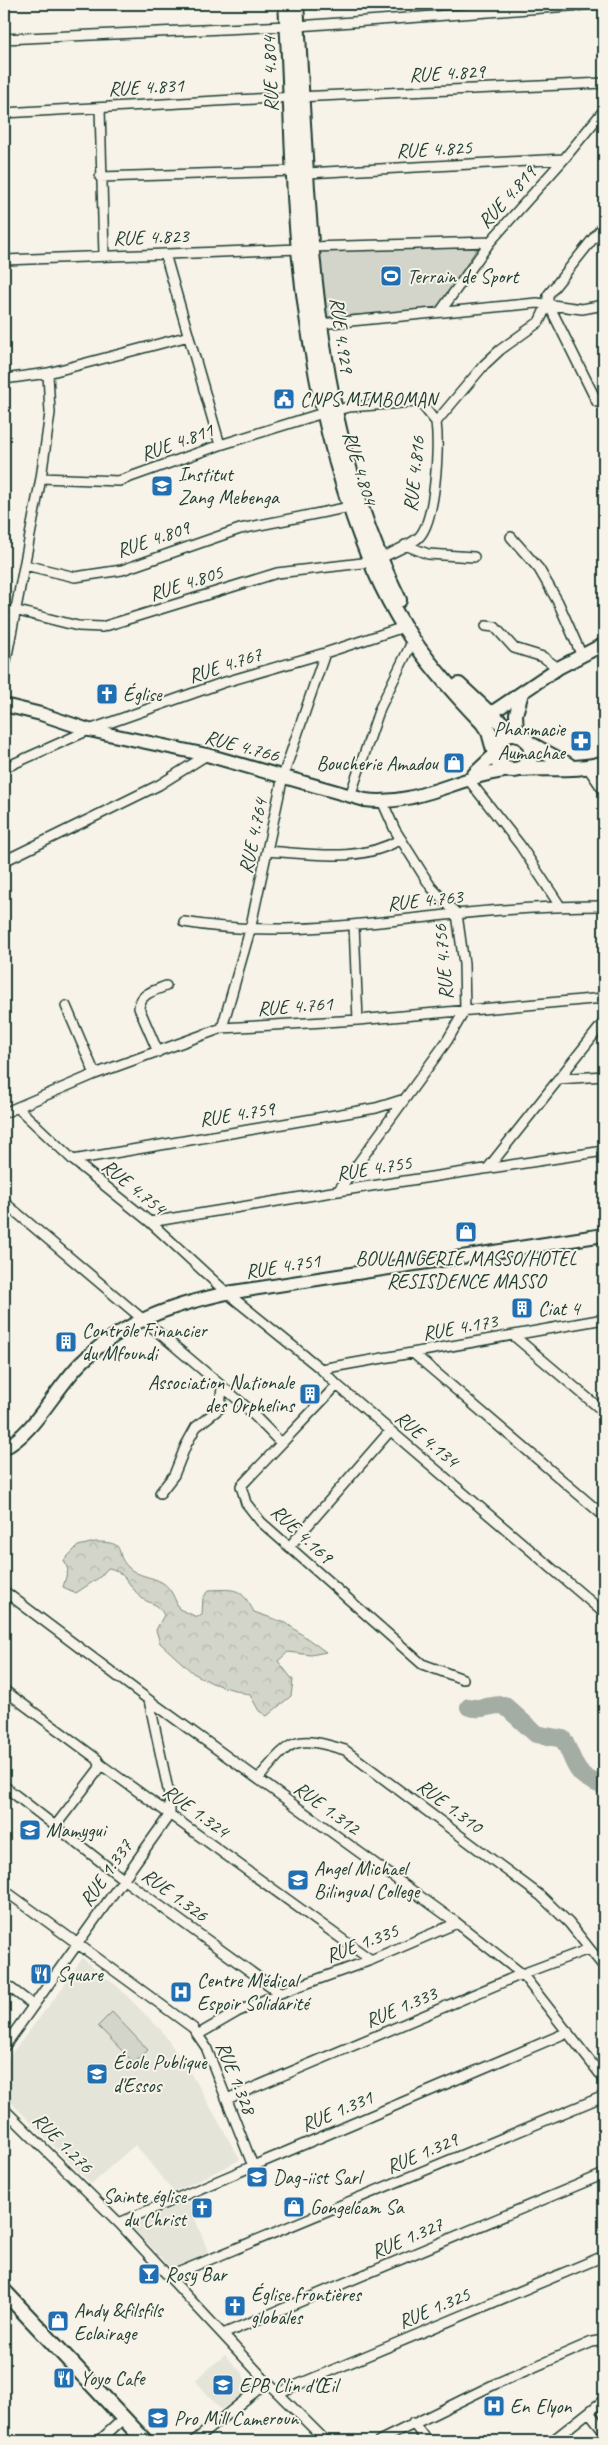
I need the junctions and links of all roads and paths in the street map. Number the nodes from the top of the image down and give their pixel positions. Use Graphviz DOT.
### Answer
graph roads {
  1 [pos="286,4"];
  2 [pos="296,4"];
  3 [pos="597,4"];
  4 [pos="293,26"];
  5 [pos="4,40"];
  6 [pos="604,83"];
  7 [pos="296,98"];
  8 [pos="100,108"];
  9 [pos="604,110"];
  10 [pos="4,113"];
  11 [pos="564,159"];
  12 [pos="300,172"];
  13 [pos="100,177"];
  14 [pos="604,225"];
  15 [pos="490,242"];
  16 [pos="305,248"];
  17 [pos="165,254"];
  18 [pos="104,256"];
  19 [pos="4,260"];
  20 [pos="548,303"];
  21 [pos="604,305"];
  22 [pos="440,312"];
  23 [pos="320,324"];
  24 [pos="189,336"];
  25 [pos="48,372"];
  26 [pos="4,379"];
  27 [pos="598,402"];
  28 [pos="328,412"];
  29 [pos="436,422"];
  30 [pos="220,445"];
  31 [pos="41,478"];
  32 [pos="350,508"];
  33 [pos="511,537"];
  34 [pos="405,545"];
  35 [pos="474,557"];
  36 [pos="376,560"];
  37 [pos="26,565"];
  38 [pos="10,616"];
  39 [pos="486,626"];
  40 [pos="404,627"];
  41 [pos="413,640"];
  42 [pos="604,644"];
  43 [pos="325,653"];
  44 [pos="582,656"];
  45 [pos="558,668"];
  46 [pos="4,672"];
  47 [pos="522,693"];
  48 [pos="4,705"];
  49 [pos="490,714"];
  50 [pos="89,730"];
  51 [pos="523,739"];
  52 [pos="495,754"];
  53 [pos="207,755"];
  54 [pos="604,763"];
  55 [pos="571,766"];
  56 [pos="4,768"];
  57 [pos="588,768"];
  58 [pos="516,769"];
  59 [pos="283,776"];
  60 [pos="468,779"];
  61 [pos="604,791"];
  62 [pos="350,796"];
  63 [pos="383,803"];
  64 [pos="401,840"];
  65 [pos="268,851"];
  66 [pos="4,861"];
  67 [pos="560,906"];
  68 [pos="604,906"];
  69 [pos="457,914"];
  70 [pos="184,922"];
  71 [pos="354,925"];
  72 [pos="250,930"];
  73 [pos="166,986"];
  74 [pos="604,998"];
  75 [pos="66,1006"];
  76 [pos="465,1010"];
  77 [pos="358,1020"];
  78 [pos="604,1022"];
  79 [pos="222,1028"];
  80 [pos="158,1052"];
  81 [pos="95,1074"];
  82 [pos="604,1076"];
  83 [pos="558,1079"];
  84 [pos="405,1098"];
  85 [pos="18,1108"];
  86 [pos="4,1113"];
  87 [pos="604,1152"];
  88 [pos="74,1160"];
  89 [pos="488,1168"];
  90 [pos="338,1191"];
  91 [pos="4,1202"];
  92 [pos="150,1222"];
  93 [pos="604,1235"];
  94 [pos="227,1294"];
  95 [pos="144,1318"];
  96 [pos="603,1320"];
  97 [pos="514,1336"];
  98 [pos="413,1353"];
  99 [pos="321,1369"];
  100 [pos="337,1385"];
  101 [pos="222,1387"];
  102 [pos="604,1412"];
  103 [pos="390,1431"];
  104 [pos="281,1443"];
  105 [pos="4,1448"];
  106 [pos="160,1493"];
  107 [pos="604,1516"];
  108 [pos="289,1547"];
  109 [pos="4,1591"];
  110 [pos="604,1613"];
  111 [pos="463,1679"];
  112 [pos="4,1690"];
  113 [pos="149,1700"];
  114 [pos="100,1764"];
  115 [pos="258,1779"];
  116 [pos="4,1786"];
  117 [pos="170,1814"];
  118 [pos="56,1825"];
  119 [pos="123,1878"];
  120 [pos="4,1890"];
  121 [pos="457,1923"];
  122 [pos="78,1943"];
  123 [pos="589,1950"];
  124 [pos="371,1960"];
  125 [pos="604,1967"];
  126 [pos="522,1974"];
  127 [pos="4,1983"];
  128 [pos="280,1993"];
  129 [pos="34,2005"];
  130 [pos="568,2032"];
  131 [pos="198,2034"];
  132 [pos="4,2047"];
  133 [pos="604,2078"];
  134 [pos="604,2096"];
  135 [pos="227,2099"];
  136 [pos="4,2109"];
  137 [pos="253,2166"];
  138 [pos="604,2174"];
  139 [pos="119,2223"];
  140 [pos="604,2256"];
  141 [pos="170,2276"];
  142 [pos="4,2291"];
  143 [pos="223,2334"];
  144 [pos="604,2340"];
  145 [pos="267,2382"];
  146 [pos="278,2393"];
  147 [pos="604,2400"];
  148 [pos="589,2412"];
  149 [pos="123,2419"];
  150 [pos="413,2423"];
  151 [pos="604,2430"];
  152 [pos="99,2441"];
  153 [pos="145,2441"];
  154 [pos="194,2441"];
  155 [pos="326,2441"];
  156 [pos="379,2441"];
  157 [pos="427,2441"];
  158 [pos="552,2441"];
  1 -- 4 [label="main road, RUE 4.804"];
  2 -- 4 [label="main road"];
  3 -- 4 [label="street"];
  4 -- 5 [label="street"];
  4 -- 7 [label="main road, RUE 4.804"];
  6 -- 7 [label="street, RUE 4.829"];
  7 -- 8 [label="street, RUE 4.831"];
  7 -- 12 [label="main road, RUE 4.804"];
  8 -- 10 [label="street, RUE 4.831"];
  8 -- 13 [label="street"];
  9 -- 11 [label="street, RUE 4.819"];
  11 -- 12 [label="street, RUE 4.825"];
  11 -- 15 [label="street, RUE 4.819"];
  12 -- 13 [label="street, RUE 4.825"];
  12 -- 16 [label="main road, RUE 4.804"];
  13 -- 18 [label="street"];
  14 -- 20 [label="street, RUE 4.816"];
  15 -- 16 [label="street, RUE 4.823"];
  15 -- 22 [label="street, RUE 4.819"];
  16 -- 17 [label="street, RUE 4.823"];
  16 -- 23 [label="main road, RUE 4.929"];
  16 -- 28 [label="main road, RUE 4.804"];
  17 -- 18 [label="street, RUE 4.823"];
  17 -- 24 [label="street"];
  18 -- 19 [label="street, RUE 4.823"];
  20 -- 21 [label="street"];
  20 -- 22 [label="street"];
  20 -- 27 [label="street"];
  20 -- 29 [label="street, RUE 4.816"];
  22 -- 23 [label="street"];
  23 -- 28 [label="main road, RUE 4.929"];
  24 -- 25 [label="street"];
  24 -- 30 [label="street"];
  25 -- 26 [label="street"];
  25 -- 31 [label="street"];
  28 -- 29 [label="street, RUE 4.811"];
  28 -- 30 [label="street, RUE 4.811"];
  28 -- 32 [label="main road, RUE 4.804"];
  28 -- 36 [label="main road, RUE 4.929"];
  29 -- 34 [label="street, RUE 4.816"];
  30 -- 31 [label="street, RUE 4.811"];
  31 -- 37 [label="street"];
  32 -- 36 [label="main road, RUE 4.804"];
  32 -- 37 [label="street, RUE 4.809"];
  33 -- 44 [label="street"];
  34 -- 35 [label="street"];
  34 -- 36 [label="street, RUE 4.816"];
  36 -- 38 [label="street, RUE 4.805"];
  36 -- 40 [label="main road, RUE 4.804"];
  36 -- 49 [label="main road, RUE 4.929"];
  37 -- 38 [label="street"];
  38 -- 46 [label="street"];
  39 -- 45 [label="street"];
  40 -- 41 [label="main road, RUE 4.804"];
  40 -- 43 [label="street, RUE 4.767"];
  41 -- 52 [label="main road, RUE 4.804"];
  41 -- 62 [label="street"];
  42 -- 44 [label="main road"];
  43 -- 50 [label="street, RUE 4.767"];
  43 -- 59 [label="street, RUE 4.764"];
  44 -- 45 [label="main road"];
  45 -- 47 [label="main road"];
  47 -- 49 [label="main road"];
  47 -- 51 [label="main road"];
  48 -- 50 [label="main road, RUE 4.766"];
  49 -- 51 [label="main road, RUE 4.929"];
  50 -- 53 [label="main road, RUE 4.766"];
  50 -- 56 [label="street, RUE 4.767"];
  51 -- 52 [label="main road"];
  51 -- 55 [label="main road, RUE 4.929"];
  51 -- 58 [label="main road"];
  52 -- 58 [label="main road"];
  52 -- 60 [label="main road, RUE 4.766"];
  53 -- 59 [label="main road, RUE 4.766"];
  53 -- 66 [label="street"];
  54 -- 57 [label="main road"];
  55 -- 57 [label="main road"];
  55 -- 58 [label="main road"];
  57 -- 61 [label="street"];
  58 -- 60 [label="main road, RUE 4.766"];
  59 -- 62 [label="main road, RUE 4.766"];
  59 -- 65 [label="street, RUE 4.764"];
  60 -- 63 [label="main road, RUE 4.766"];
  60 -- 67 [label="street"];
  62 -- 63 [label="main road, RUE 4.766"];
  63 -- 64 [label="street, RUE 4.756"];
  64 -- 65 [label="street"];
  64 -- 69 [label="street, RUE 4.756"];
  65 -- 72 [label="street, RUE 4.764"];
  67 -- 68 [label="street, RUE 4.763"];
  67 -- 69 [label="street, RUE 4.763"];
  69 -- 71 [label="street, RUE 4.763"];
  69 -- 76 [label="street, RUE 4.756"];
  70 -- 72 [label="street, RUE 4.763"];
  71 -- 72 [label="street, RUE 4.763"];
  71 -- 77 [label="street"];
  72 -- 79 [label="street, RUE 4.764"];
  73 -- 80 [label="street"];
  74 -- 76 [label="street, RUE 4.761"];
  75 -- 81 [label="street"];
  76 -- 77 [label="street, RUE 4.761"];
  76 -- 84 [label="street, RUE 4.756"];
  77 -- 79 [label="street, RUE 4.761"];
  78 -- 83 [label="street"];
  79 -- 80 [label="street, RUE 4.761"];
  80 -- 81 [label="street, RUE 4.761"];
  81 -- 85 [label="street, RUE 4.761"];
  82 -- 83 [label="street"];
  83 -- 89 [label="street"];
  84 -- 88 [label="street, RUE 4.759"];
  84 -- 90 [label="street, RUE 4.756"];
  85 -- 86 [label="street, RUE 4.761"];
  85 -- 88 [label="street, RUE 4.754"];
  87 -- 89 [label="street, RUE 4.755"];
  88 -- 92 [label="street, RUE 4.754"];
  89 -- 90 [label="street, RUE 4.755"];
  90 -- 92 [label="street, RUE 4.755"];
  91 -- 95 [label="street"];
  92 -- 94 [label="street, RUE 4.754"];
  93 -- 94 [label="main road, RUE 4.751"];
  94 -- 95 [label="main road, RUE 4.751"];
  94 -- 99 [label="street, RUE 4.134"];
  95 -- 101 [label="street"];
  95 -- 105 [label="main road, RUE 4.751"];
  96 -- 97 [label="street, RUE 4.173"];
  97 -- 98 [label="street, RUE 4.173"];
  97 -- 102 [label="street"];
  98 -- 99 [label="street, RUE 4.173"];
  98 -- 107 [label="street"];
  99 -- 100 [label="street, RUE 4.134"];
  100 -- 103 [label="street, RUE 4.134"];
  100 -- 104 [label="street, RUE 4.169"];
  101 -- 104 [label="street"];
  101 -- 106 [label="street"];
  103 -- 108 [label="street"];
  103 -- 110 [label="street, RUE 4.134"];
  104 -- 108 [label="street, RUE 4.169"];
  108 -- 111 [label="street, RUE 4.169"];
  109 -- 113 [label="street, RUE 1.312"];
  112 -- 114 [label="street, RUE 1.324"];
  113 -- 115 [label="street, RUE 1.312"];
  113 -- 117 [label="street"];
  114 -- 117 [label="street, RUE 1.324"];
  114 -- 118 [label="street"];
  115 -- 121 [label="street, RUE 1.312"];
  115 -- 123 [label="street, RUE 1.310"];
  116 -- 118 [label="street, RUE 1.326"];
  117 -- 119 [label="street, RUE 1.337"];
  117 -- 124 [label="street, RUE 1.324"];
  118 -- 119 [label="street, RUE 1.326"];
  119 -- 122 [label="street, RUE 1.337"];
  119 -- 128 [label="street, RUE 1.326"];
  120 -- 122 [label="street, RUE 1.328"];
  121 -- 124 [label="street, RUE 1.335"];
  121 -- 126 [label="street, RUE 1.312"];
  122 -- 129 [label="street, RUE 1.337"];
  122 -- 131 [label="street, RUE 1.328"];
  123 -- 125 [label="street, RUE 1.310"];
  123 -- 126 [label="street, RUE 1.333"];
  124 -- 128 [label="street, RUE 1.335"];
  126 -- 130 [label="street, RUE 1.312"];
  126 -- 135 [label="street, RUE 1.333"];
  127 -- 129 [label="street"];
  128 -- 131 [label="street, RUE 1.335"];
  129 -- 132 [label="street, RUE 1.337"];
  130 -- 133 [label="street, RUE 1.312"];
  130 -- 137 [label="street, RUE 1.331"];
  131 -- 135 [label="street, RUE 1.328"];
  134 -- 141 [label="street, RUE 1.329"];
  135 -- 137 [label="street, RUE 1.328"];
  136 -- 139 [label="street, RUE 1.276"];
  137 -- 139 [label="street, RUE 1.331"];
  138 -- 143 [label="street, RUE 1.327"];
  139 -- 141 [label="street, RUE 1.276"];
  140 -- 146 [label="street, RUE 1.325"];
  141 -- 143 [label="street, RUE 1.276"];
  142 -- 149 [label="main road"];
  143 -- 145 [label="street, RUE 1.276"];
  144 -- 150 [label="street"];
  145 -- 146 [label="street, RUE 1.276"];
  145 -- 154 [label="street"];
  146 -- 155 [label="street, RUE 1.276"];
  147 -- 148 [label="street"];
  148 -- 151 [label="street"];
  148 -- 158 [label="street"];
  149 -- 152 [label="street"];
  149 -- 153 [label="main road"];
  150 -- 156 [label="street"];
  150 -- 157 [label="street"];
}
